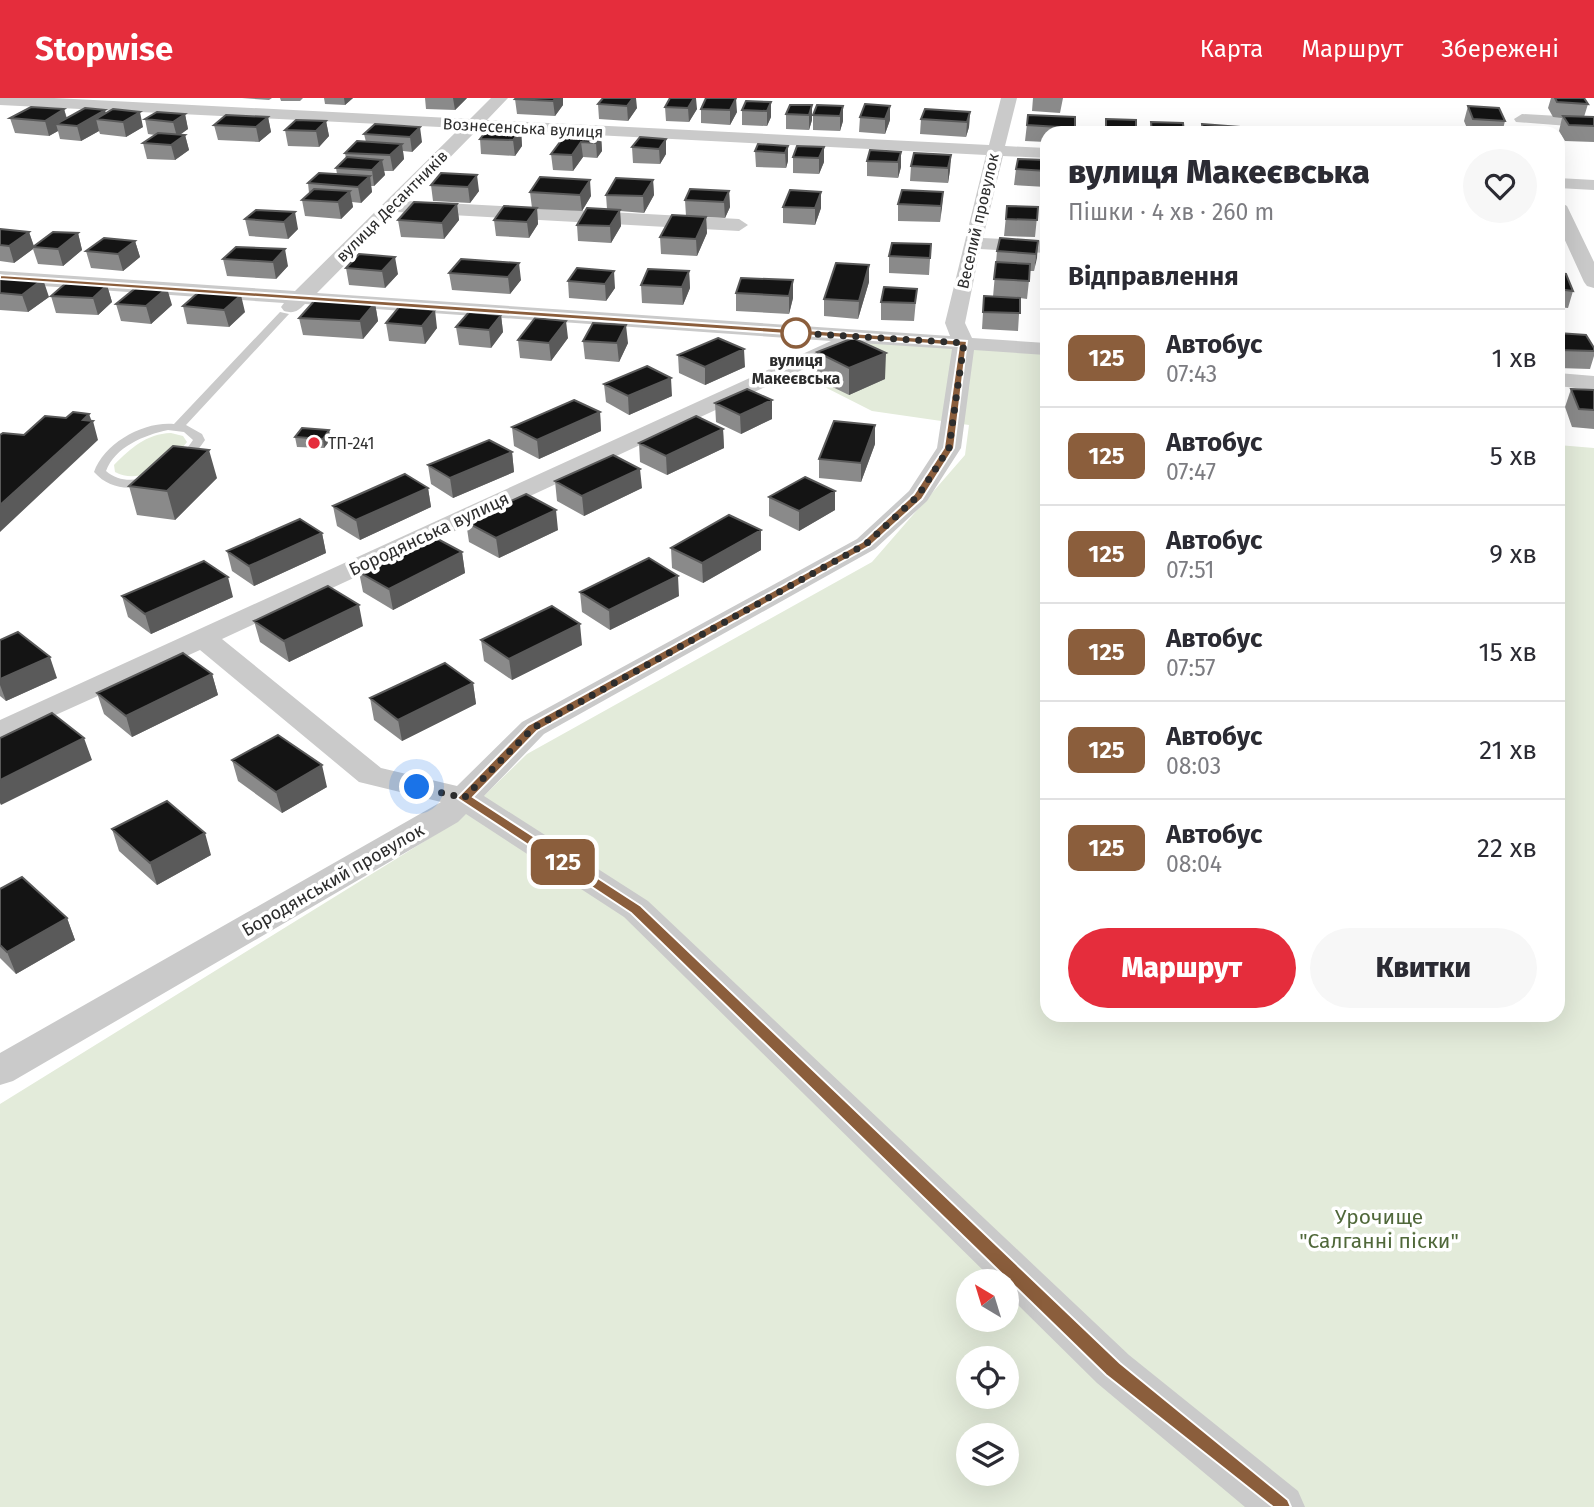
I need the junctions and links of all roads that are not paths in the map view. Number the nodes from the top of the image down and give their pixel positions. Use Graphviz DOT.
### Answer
graph roads {
  1 [pos="500,98"];
  2 [pos="1009,98"];
  3 [pos="0,100"];
  4 [pos="1522,120"];
  5 [pos="1594,123"];
  6 [pos="473,126"];
  7 [pos="995,150"];
  8 [pos="1040,153"];
  9 [pos="1565,183"];
  10 [pos="1594,185"];
  11 [pos="393,206"];
  12 [pos="1565,220"];
  13 [pos="739,225"];
  14 [pos="972,243"];
  15 [pos="1040,247"];
  16 [pos="0,277"];
  17 [pos="1569,277"];
  18 [pos="1594,279"];
  19 [pos="300,298"];
  20 [pos="285,314"];
  21 [pos="857,337"];
  22 [pos="964,343"];
  23 [pos="1040,349"];
  24 [pos="1565,381"];
  25 [pos="1594,383"];
  26 [pos="178,427"];
  27 [pos="949,448"];
  28 [pos="203,638"];
  29 [pos="0,730"];
  30 [pos="464,798"];
  31 [pos="0,1071"];
  32 [pos="1281,1507"];
  1 -- 6 [label="street, вулиця Десантників"];
  2 -- 7 [label="street, Веселий провулок"];
  3 -- 6 [label="street, Вознесенська вулиця"];
  4 -- 5 [label="street"];
  6 -- 7 [label="street, Вознесенська вулиця"];
  6 -- 11 [label="street, вулиця Десантників"];
  7 -- 8 [label="street, Вознесенська вулиця"];
  7 -- 14 [label="street, Веселий провулок"];
  9 -- 10 [label="street"];
  11 -- 13 [label="street"];
  11 -- 19 [label="street, вулиця Десантників"];
  12 -- 18 [label="street"];
  14 -- 15 [label="street"];
  14 -- 22 [label="street, Веселий провулок"];
  16 -- 19 [label="street"];
  17 -- 18 [label="street"];
  19 -- 20 [label="street, вулиця Десантників"];
  19 -- 21 [label="street"];
  20 -- 26 [label="lane"];
  21 -- 22 [label="street"];
  21 -- 28 [label="street, Бородянська вулиця"];
  22 -- 23 [label="street"];
  22 -- 27 [label="street, Веселий провулок"];
  24 -- 25 [label="street"];
  26 -- 26 [label="lane"];
  27 -- 30 [label="street, Бородянський провулок"];
  28 -- 29 [label="street, Бородянська вулиця"];
  28 -- 30 [label="street"];
  30 -- 31 [label="street, Бородянський провулок"];
  30 -- 32 [label="street"];
}
